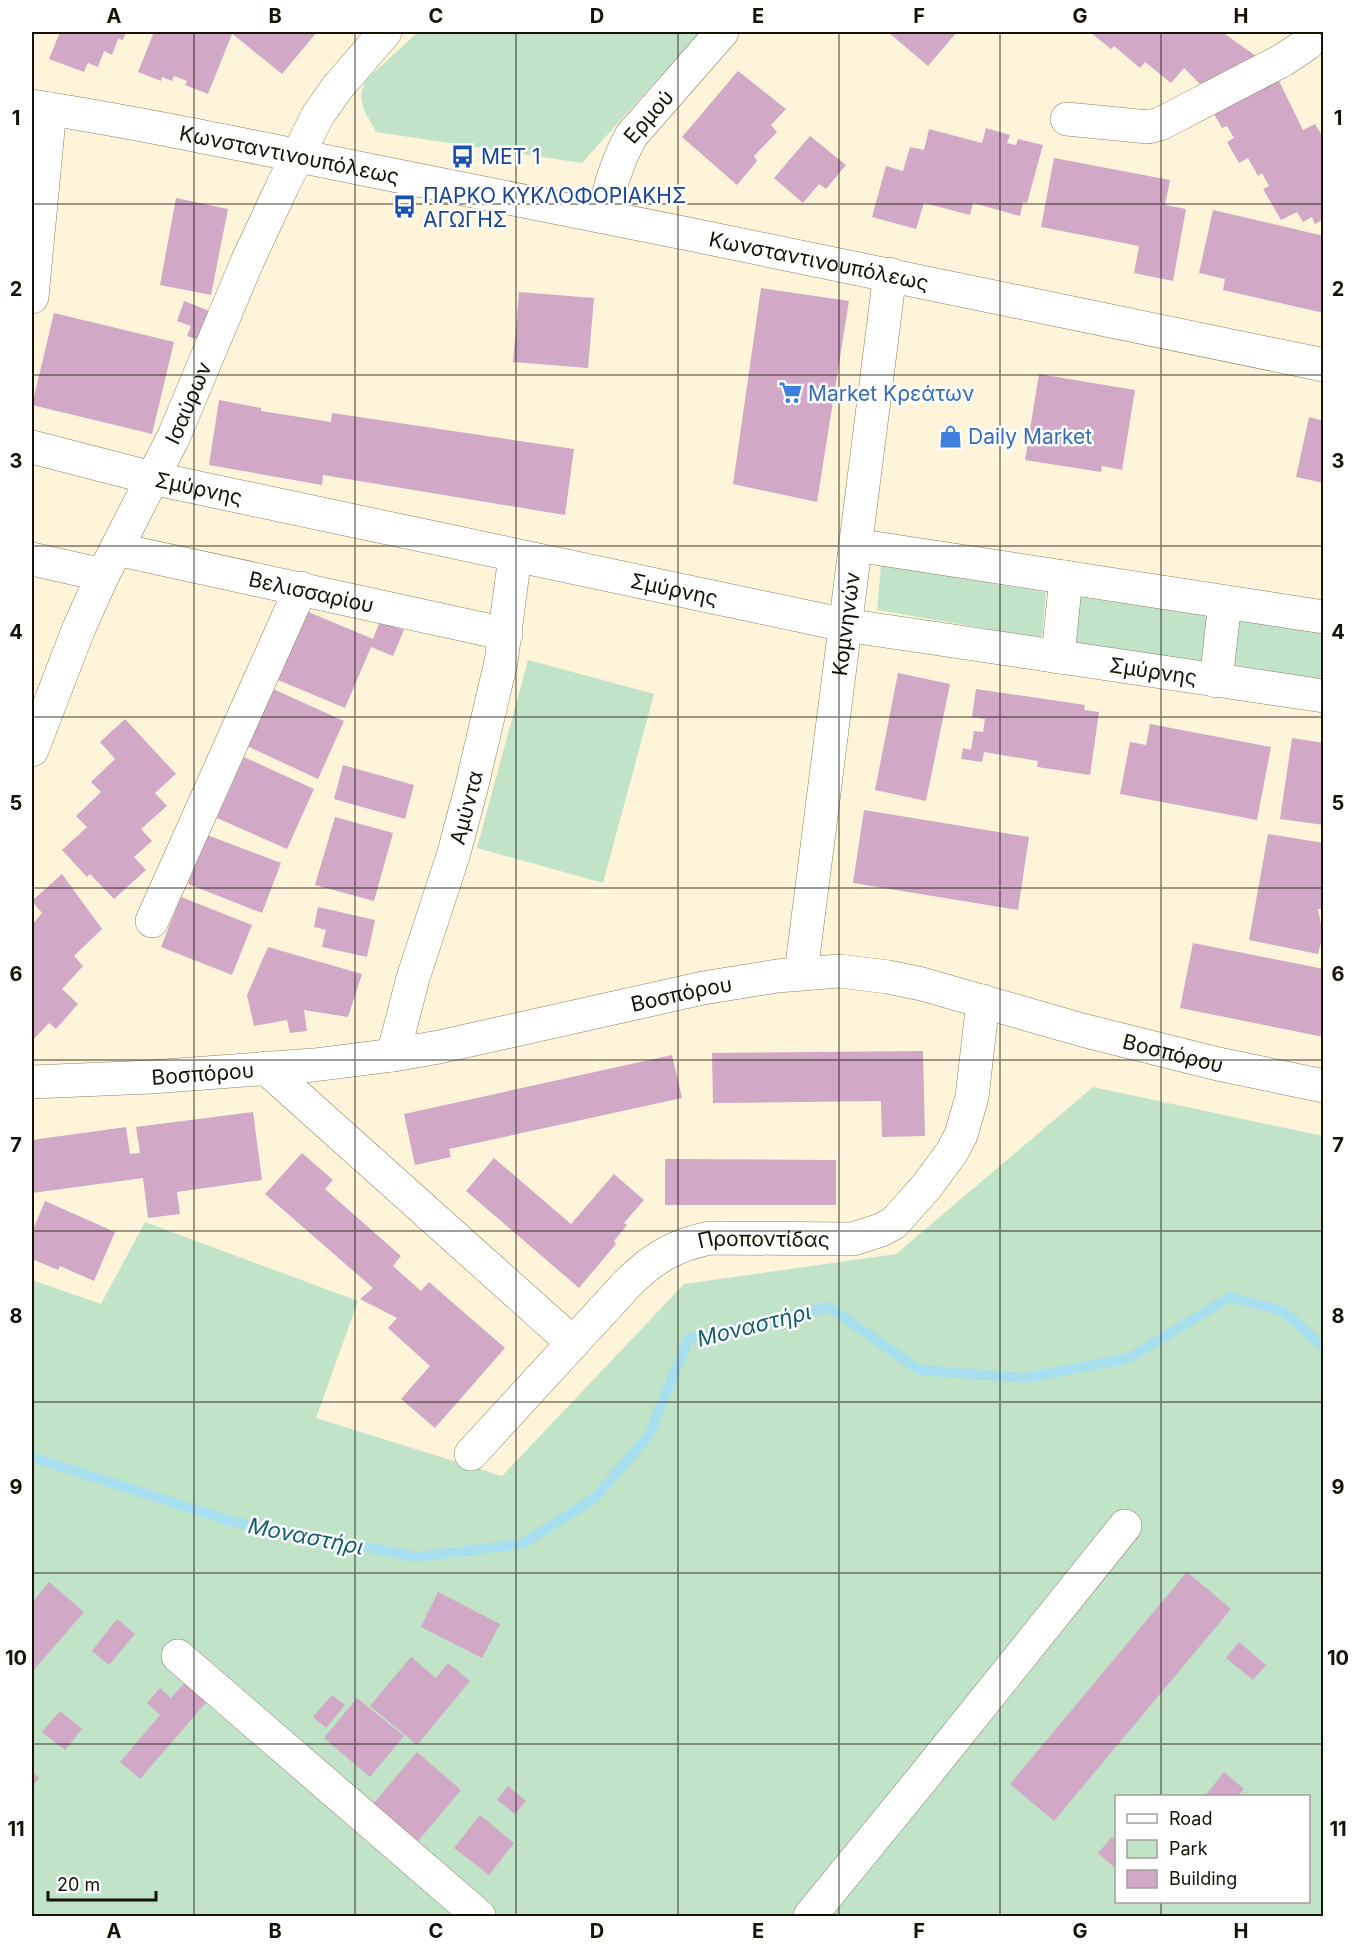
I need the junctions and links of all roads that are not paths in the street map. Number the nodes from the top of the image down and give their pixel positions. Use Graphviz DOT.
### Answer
graph roads {
  1 [pos="385,32"];
  2 [pos="722,32"];
  3 [pos="1308,45"];
  4 [pos="41,107"];
  5 [pos="1067,118"];
  6 [pos="298,154"];
  7 [pos="604,216"];
  8 [pos="890,274"];
  9 [pos="32,297"];
  10 [pos="1323,365"];
  11 [pos="32,447"];
  12 [pos="152,478"];
  13 [pos="855,545"];
  14 [pos="515,556"];
  15 [pos="32,559"];
  16 [pos="109,562"];
  17 [pos="1066,577"];
  18 [pos="301,588"];
  19 [pos="1225,602"];
  20 [pos="1323,617"];
  21 [pos="845,625"];
  22 [pos="506,634"];
  23 [pos="1058,657"];
  24 [pos="1216,681"];
  25 [pos="1323,696"];
  26 [pos="32,750"];
  27 [pos="152,921"];
  28 [pos="801,973"];
  29 [pos="983,1001"];
  30 [pos="393,1055"];
  31 [pos="266,1068"];
  32 [pos="32,1082"];
  33 [pos="1323,1086"];
  34 [pos="573,1343"];
  35 [pos="471,1454"];
  36 [pos="1125,1526"];
  37 [pos="178,1656"];
  38 [pos="479,1917"];
  39 [pos="810,1917"];
  1 -- 6 [label="street, Ισαύρων"];
  2 -- 7 [label="street, Ερμού"];
  3 -- 5 [label="street"];
  4 -- 6 [label="street, Κωνσταντινουπόλεως"];
  4 -- 9 [label="street"];
  6 -- 7 [label="street, Κωνσταντινουπόλεως"];
  6 -- 12 [label="street, Ισαύρων"];
  7 -- 8 [label="street, Κωνσταντινουπόλεως"];
  8 -- 10 [label="street, Κωνσταντινουπόλεως"];
  8 -- 13 [label="street, Κομνηνών"];
  11 -- 12 [label="street, Σμύρνης"];
  12 -- 14 [label="street, Σμύρνης"];
  12 -- 16 [label="street, Ισαύρων"];
  13 -- 17 [label="street"];
  13 -- 21 [label="street, Κομνηνών"];
  14 -- 21 [label="street, Σμύρνης"];
  14 -- 22 [label="street, Αμύντα"];
  15 -- 16 [label="street, Βελισσαρίου"];
  16 -- 18 [label="street, Βελισσαρίου"];
  16 -- 26 [label="street, Ισαύρων"];
  17 -- 19 [label="street"];
  17 -- 23 [label="street"];
  18 -- 22 [label="street, Βελισσαρίου"];
  18 -- 27 [label="street"];
  19 -- 20 [label="street"];
  19 -- 24 [label="street"];
  21 -- 23 [label="street, Σμύρνης"];
  21 -- 28 [label="street, Κομνηνών"];
  22 -- 30 [label="street, Αμύντα"];
  23 -- 24 [label="street, Σμύρνης"];
  24 -- 25 [label="street, Σμύρνης"];
  28 -- 29 [label="street, Βοσπόρου"];
  28 -- 30 [label="street, Βοσπόρου"];
  29 -- 33 [label="street, Βοσπόρου"];
  29 -- 34 [label="street, Προποντίδας"];
  30 -- 31 [label="street, Βοσπόρου"];
  31 -- 32 [label="street, Βοσπόρου"];
  31 -- 34 [label="street"];
  34 -- 35 [label="street, Προποντίδας"];
  36 -- 39 [label="street"];
  37 -- 38 [label="street"];
}
